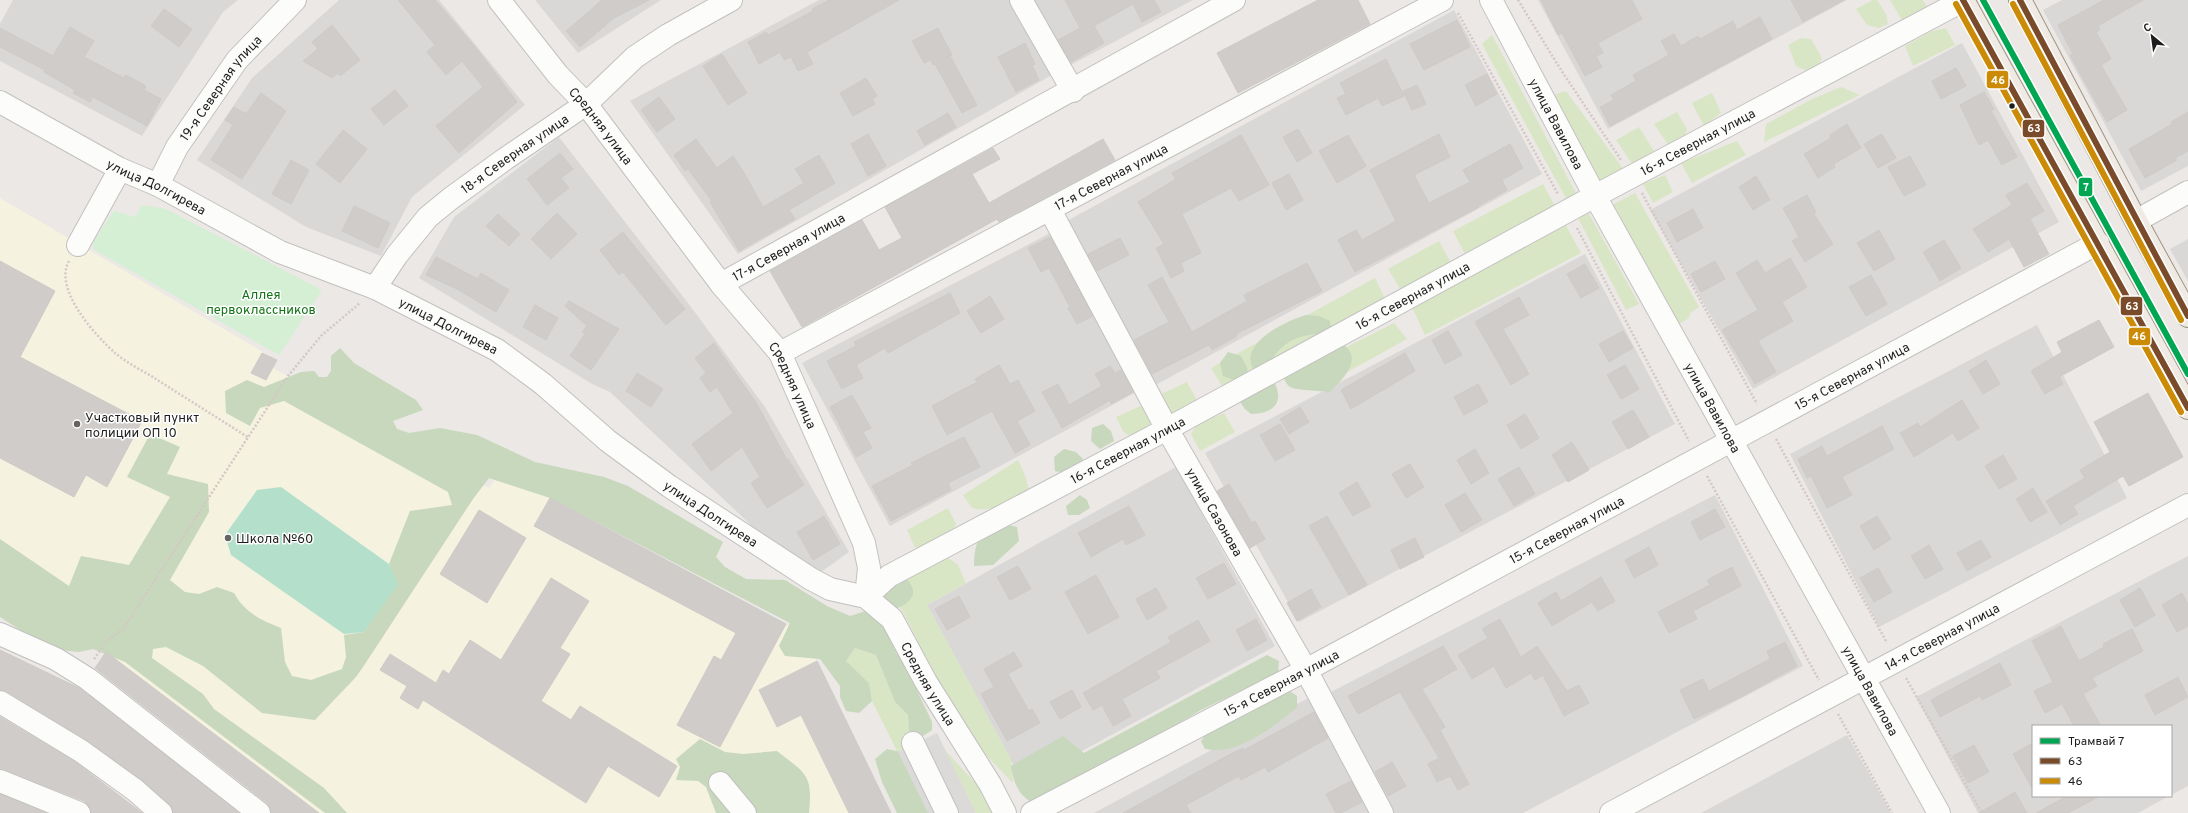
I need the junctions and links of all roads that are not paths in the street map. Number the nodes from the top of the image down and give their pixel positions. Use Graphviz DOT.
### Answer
graph roads {
  1 [pos="295,0"];
  2 [pos="499,0"];
  3 [pos="731,0"];
  4 [pos="1021,0"];
  5 [pos="1234,0"];
  6 [pos="1491,0"];
  7 [pos="1963,0"];
  8 [pos="2020,0"];
  9 [pos="1448,3"];
  10 [pos="1072,91"];
  11 [pos="0,102"];
  12 [pos="586,104"];
  13 [pos="120,169"];
  14 [pos="158,185"];
  15 [pos="2188,192"];
  16 [pos="1595,196"];
  17 [pos="1050,210"];
  18 [pos="2136,221"];
  19 [pos="2098,244"];
  20 [pos="78,245"];
  21 [pos="720,284"];
  22 [pos="376,288"];
  23 [pos="2188,316"];
  24 [pos="780,353"];
  25 [pos="2188,408"];
  26 [pos="1167,429"];
  27 [pos="1732,441"];
  28 [pos="2188,505"];
  29 [pos="866,597"];
  30 [pos="0,634"];
  31 [pos="1306,670"];
  32 [pos="1862,677"];
  33 [pos="0,702"];
  34 [pos="912,742"];
  35 [pos="0,782"];
  36 [pos="720,783"];
  37 [pos="79,813"];
  38 [pos="161,813"];
  39 [pos="258,813"];
  40 [pos="745,813"];
  41 [pos="947,813"];
  42 [pos="1005,813"];
  43 [pos="1032,813"];
  44 [pos="1382,813"];
  45 [pos="1611,813"];
  46 [pos="1939,813"];
  1 -- 14 [label="street, 19-я Северная улица"];
  2 -- 12 [label="street, Средняя улица"];
  3 -- 12 [label="street, 18-я Северная улица"];
  4 -- 10 [label="street"];
  5 -- 10 [label="street, 17-я Северная улица"];
  6 -- 16 [label="street, улица Вавилова"];
  7 -- 16 [label="street, 16-я Северная улица"];
  7 -- 19 [label="main road"];
  8 -- 18 [label="main road"];
  9 -- 17 [label="street, 17-я Северная улица"];
  10 -- 21 [label="street, 17-я Северная улица"];
  11 -- 13 [label="street, улица Долгирева"];
  12 -- 21 [label="street, Средняя улица"];
  12 -- 22 [label="street, 18-я Северная улица"];
  13 -- 14 [label="street, улица Долгирева"];
  13 -- 20 [label="street"];
  14 -- 22 [label="street, улица Долгирева"];
  15 -- 18 [label="street"];
  16 -- 26 [label="street, 16-я Северная улица"];
  16 -- 27 [label="street, улица Вавилова"];
  17 -- 24 [label="street, 17-я Северная улица"];
  17 -- 26 [label="street, улица Сазонова"];
  18 -- 23 [label="main road"];
  19 -- 25 [label="main road"];
  19 -- 27 [label="street, 15-я Северная улица"];
  21 -- 24 [label="street, Средняя улица"];
  22 -- 29 [label="street, улица Долгирева"];
  24 -- 29 [label="street, Средняя улица"];
  26 -- 29 [label="street, 16-я Северная улица"];
  26 -- 31 [label="street, улица Сазонова"];
  27 -- 31 [label="street, 15-я Северная улица"];
  27 -- 32 [label="street, улица Вавилова"];
  28 -- 32 [label="street, 14-я Северная улица"];
  29 -- 42 [label="street, Средняя улица"];
  30 -- 39 [label="street"];
  31 -- 43 [label="street, 15-я Северная улица"];
  31 -- 44 [label="street, улица Сазонова"];
  32 -- 45 [label="street, 14-я Северная улица"];
  32 -- 46 [label="street, улица Вавилова"];
  33 -- 38 [label="street"];
  34 -- 41 [label="street"];
  35 -- 37 [label="street"];
  36 -- 40 [label="street"];
}
